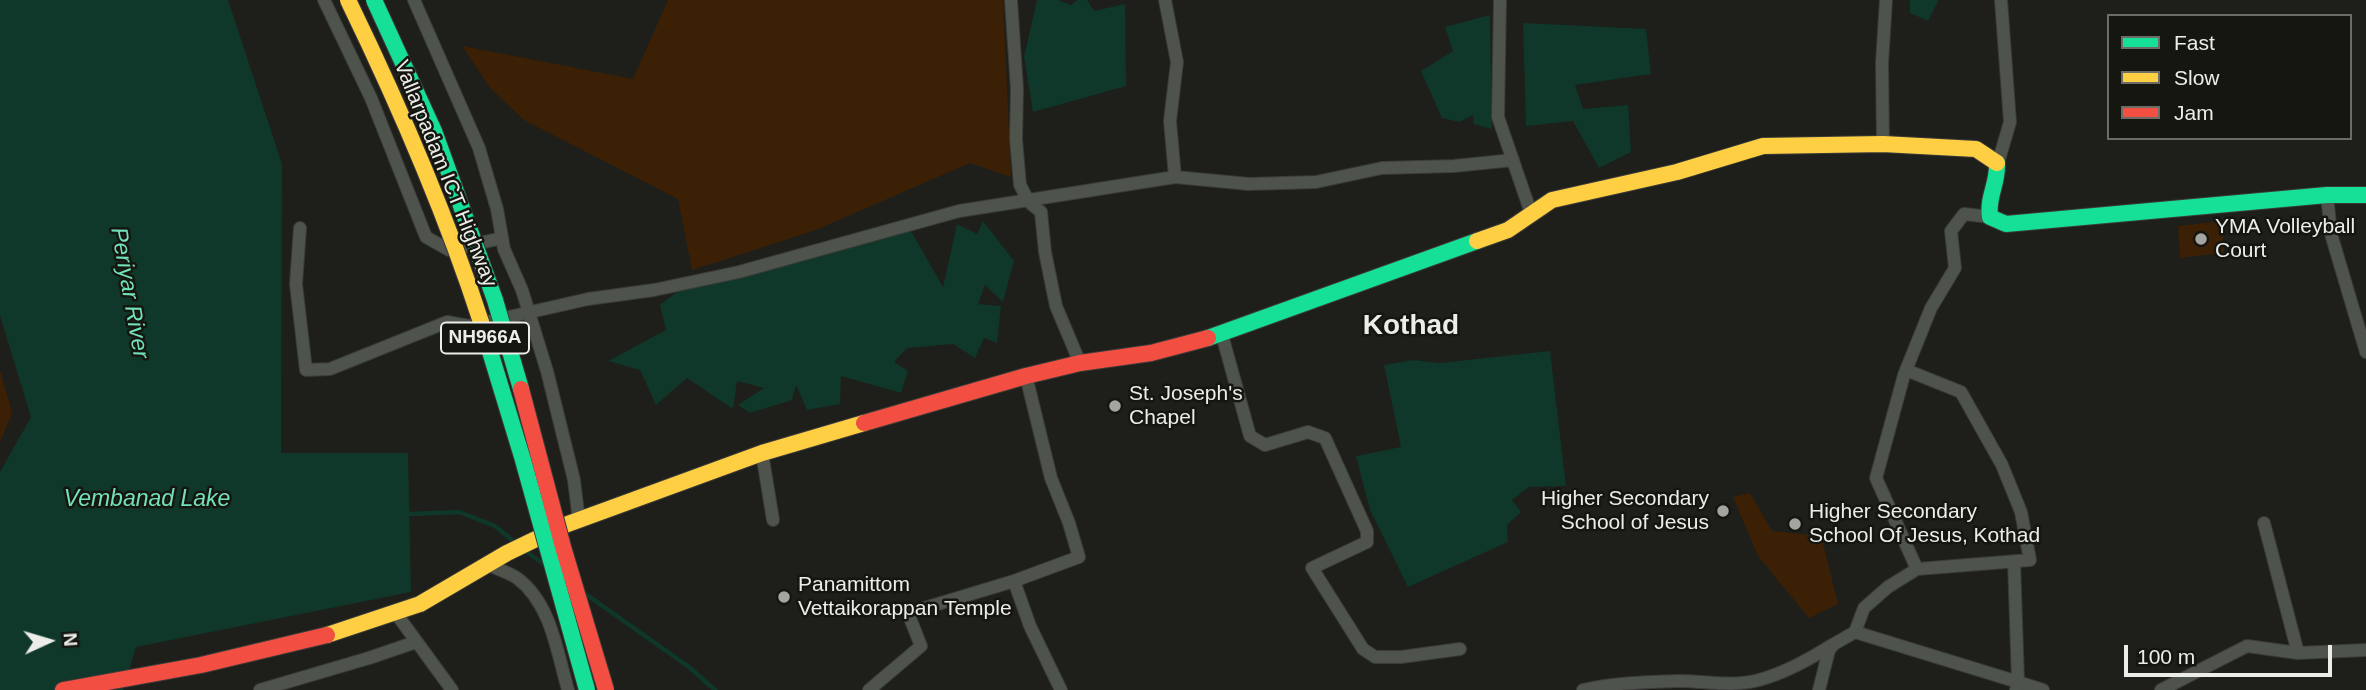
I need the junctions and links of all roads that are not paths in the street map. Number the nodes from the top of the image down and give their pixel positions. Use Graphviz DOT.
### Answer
graph roads {
  1 [pos="324,0"];
  2 [pos="348,0"];
  3 [pos="374,0"];
  4 [pos="414,0"];
  5 [pos="1011,0"];
  6 [pos="1165,0"];
  7 [pos="1500,0"];
  8 [pos="1886,0"];
  9 [pos="2001,0"];
  10 [pos="1883,144"];
  11 [pos="1513,160"];
  12 [pos="1998,163"];
  13 [pos="1175,177"];
  14 [pos="2327,195"];
  15 [pos="2366,195"];
  16 [pos="1029,202"];
  17 [pos="1531,213"];
  18 [pos="1990,217"];
  19 [pos="300,228"];
  20 [pos="502,238"];
  21 [pos="529,312"];
  22 [pos="1222,335"];
  23 [pos="2366,352"];
  24 [pos="1080,363"];
  25 [pos="1906,370"];
  26 [pos="1026,376"];
  27 [pos="762,453"];
  28 [pos="773,520"];
  29 [pos="572,523"];
  30 [pos="2264,523"];
  31 [pos="2014,561"];
  32 [pos="487,564"];
  33 [pos="1917,569"];
  34 [pos="1014,581"];
  35 [pos="395,612"];
  36 [pos="1855,632"];
  37 [pos="415,642"];
  38 [pos="1834,644"];
  39 [pos="1460,649"];
  40 [pos="2366,650"];
  41 [pos="2298,653"];
  42 [pos="2017,686"];
  43 [pos="64,690"];
  44 [pos="260,690"];
  45 [pos="452,690"];
  46 [pos="568,690"];
  47 [pos="587,690"];
  48 [pos="606,690"];
  49 [pos="869,690"];
  50 [pos="1061,690"];
  51 [pos="1583,690"];
  52 [pos="1819,690"];
  53 [pos="2043,690"];
  54 [pos="2161,690"];
  1 -- 20 [label="street"];
  2 -- 47 [label="main road, Vallarpadam ICT Highway / NH966A, bridge"];
  3 -- 48 [label="main road, Vallarpadam ICT Highway / NH966A, bridge"];
  4 -- 20 [label="street"];
  5 -- 16 [label="street"];
  6 -- 13 [label="street"];
  7 -- 11 [label="street"];
  8 -- 10 [label="street"];
  9 -- 12 [label="street"];
  10 -- 12 [label="main road"];
  10 -- 17 [label="main road"];
  11 -- 13 [label="street"];
  11 -- 17 [label="street"];
  12 -- 18 [label="main road"];
  13 -- 16 [label="street"];
  14 -- 15 [label="main road"];
  14 -- 18 [label="main road"];
  14 -- 23 [label="street"];
  16 -- 21 [label="street"];
  16 -- 24 [label="street"];
  17 -- 22 [label="main road"];
  18 -- 25 [label="street"];
  19 -- 21 [label="street"];
  20 -- 21 [label="street"];
  21 -- 29 [label="street"];
  22 -- 24 [label="main road"];
  22 -- 39 [label="street"];
  24 -- 26 [label="main road"];
  25 -- 31 [label="street"];
  25 -- 33 [label="street"];
  26 -- 27 [label="main road"];
  26 -- 34 [label="street"];
  27 -- 28 [label="street"];
  27 -- 29 [label="main road"];
  29 -- 32 [label="main road, bridge"];
  30 -- 41 [label="street"];
  31 -- 33 [label="street"];
  31 -- 42 [label="street"];
  32 -- 35 [label="main road"];
  32 -- 46 [label="street"];
  33 -- 36 [label="street"];
  34 -- 49 [label="street"];
  34 -- 50 [label="street"];
  35 -- 37 [label="street"];
  35 -- 43 [label="main road"];
  36 -- 38 [label="street"];
  36 -- 42 [label="street"];
  37 -- 44 [label="street"];
  37 -- 45 [label="street"];
  38 -- 51 [label="street"];
  38 -- 52 [label="street"];
  40 -- 41 [label="street"];
  41 -- 54 [label="street"];
  42 -- 53 [label="street"];
}
